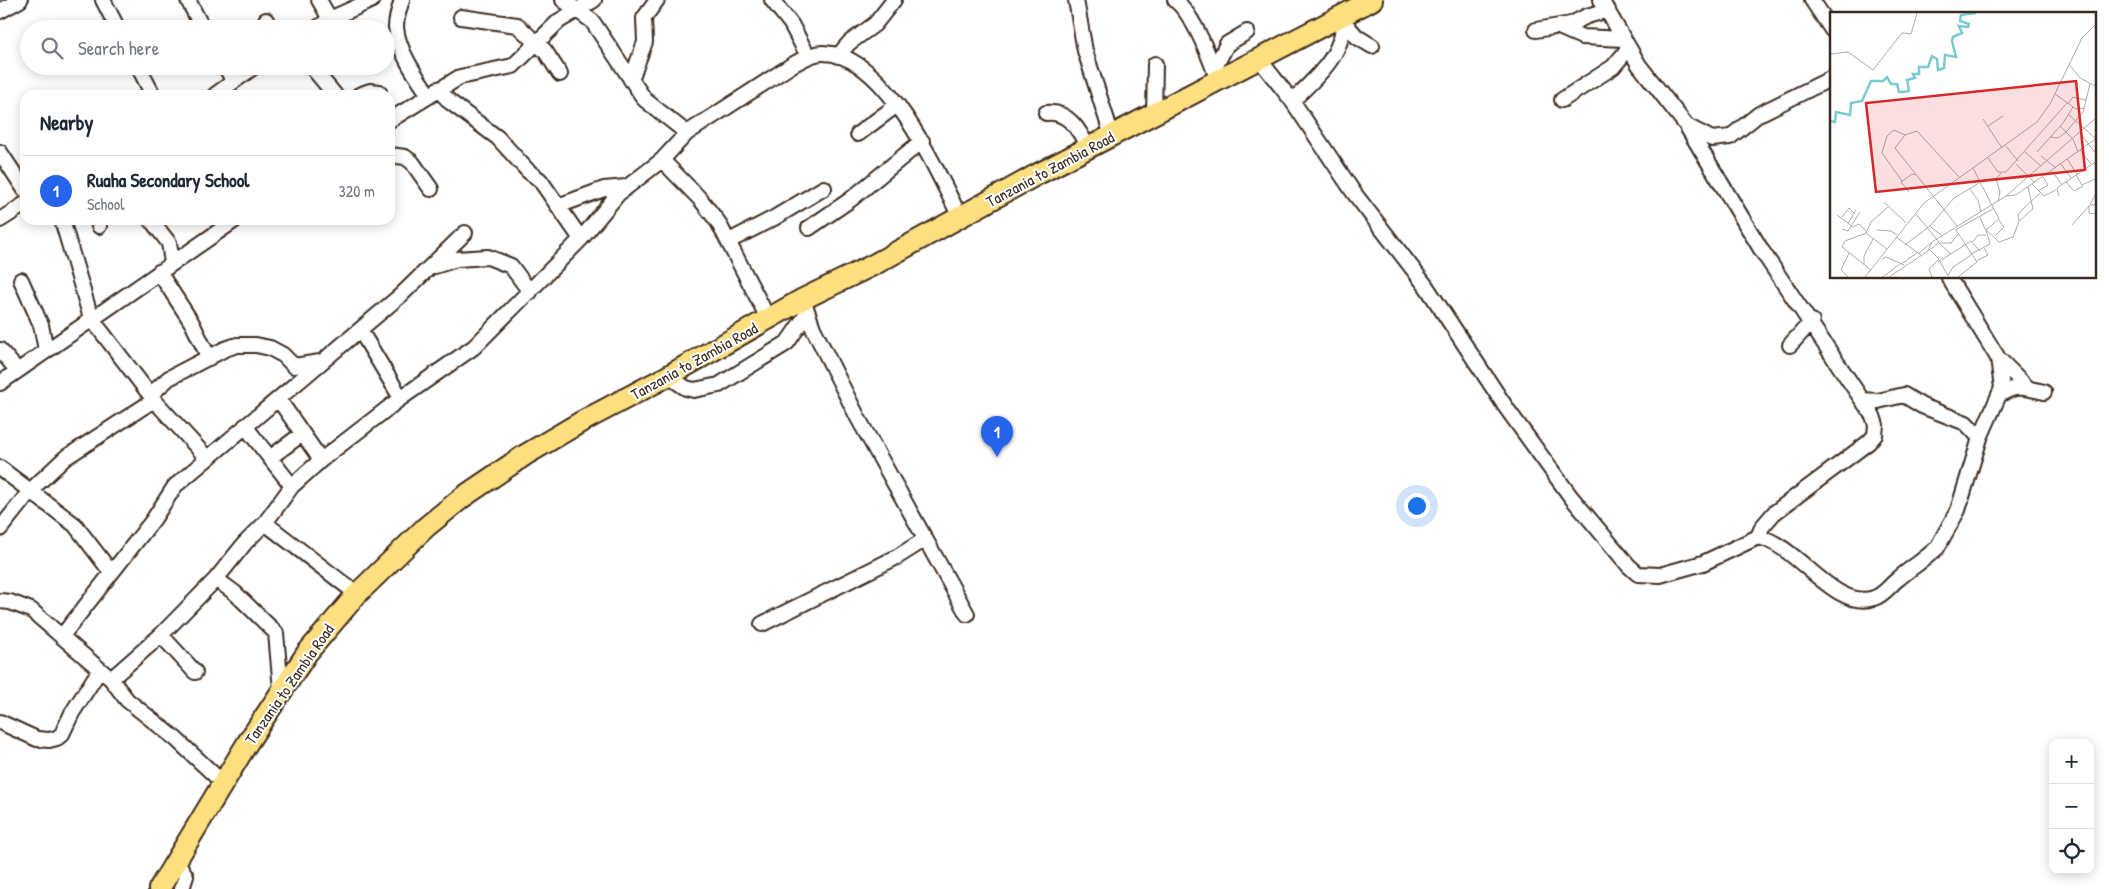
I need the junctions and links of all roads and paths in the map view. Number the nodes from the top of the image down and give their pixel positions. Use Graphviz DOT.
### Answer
graph roads {
  1 [pos="20,0"];
  2 [pos="103,0"];
  3 [pos="188,0"];
  4 [pos="319,0"];
  5 [pos="372,0"];
  6 [pos="402,0"];
  7 [pos="563,0"];
  8 [pos="594,0"];
  9 [pos="657,0"];
  10 [pos="772,0"];
  11 [pos="894,0"];
  12 [pos="1076,0"];
  13 [pos="1175,0"];
  14 [pos="1372,0"];
  15 [pos="1812,0"];
  16 [pos="1604,5"];
  17 [pos="579,10"];
  18 [pos="0,11"];
  19 [pos="461,17"];
  20 [pos="1344,18"];
  21 [pos="330,19"];
  22 [pos="113,20"];
  23 [pos="198,20"];
  24 [pos="1559,26"];
  25 [pos="1830,27"];
  26 [pos="1536,30"];
  27 [pos="1247,32"];
  28 [pos="536,42"];
  29 [pos="1626,43"];
  30 [pos="1372,46"];
  31 [pos="808,56"];
  32 [pos="838,56"];
  33 [pos="1259,59"];
  34 [pos="1155,64"];
  35 [pos="560,74"];
  36 [pos="143,75"];
  37 [pos="230,75"];
  38 [pos="241,75"];
  39 [pos="318,75"];
  40 [pos="1216,75"];
  41 [pos="1830,79"];
  42 [pos="233,80"];
  43 [pos="632,80"];
  44 [pos="150,90"];
  45 [pos="221,90"];
  46 [pos="331,90"];
  47 [pos="433,92"];
  48 [pos="1292,100"];
  49 [pos="1562,100"];
  50 [pos="897,105"];
  51 [pos="1046,113"];
  52 [pos="1154,115"];
  53 [pos="395,117"];
  54 [pos="1686,125"];
  55 [pos="687,133"];
  56 [pos="858,134"];
  57 [pos="1112,136"];
  58 [pos="922,141"];
  59 [pos="1088,148"];
  60 [pos="0,152"];
  61 [pos="395,156"];
  62 [pos="662,160"];
  63 [pos="20,182"];
  64 [pos="626,186"];
  65 [pos="824,188"];
  66 [pos="431,189"];
  67 [pos="558,206"];
  68 [pos="20,207"];
  69 [pos="960,217"];
  70 [pos="0,220"];
  71 [pos="63,225"];
  72 [pos="155,225"];
  73 [pos="228,225"];
  74 [pos="809,228"];
  75 [pos="465,232"];
  76 [pos="581,240"];
  77 [pos="729,242"];
  78 [pos="172,263"];
  79 [pos="432,267"];
  80 [pos="159,272"];
  81 [pos="1950,279"];
  82 [pos="21,280"];
  83 [pos="530,292"];
  84 [pos="805,307"];
  85 [pos="91,318"];
  86 [pos="769,320"];
  87 [pos="1812,321"];
  88 [pos="360,330"];
  89 [pos="1790,345"];
  90 [pos="0,350"];
  91 [pos="46,350"];
  92 [pos="209,358"];
  93 [pos="1998,358"];
  94 [pos="321,362"];
  95 [pos="18,370"];
  96 [pos="668,376"];
  97 [pos="0,383"];
  98 [pos="2027,387"];
  99 [pos="2044,392"];
  100 [pos="2001,394"];
  101 [pos="152,398"];
  102 [pos="401,398"];
  103 [pos="279,400"];
  104 [pos="1862,400"];
  105 [pos="1993,407"];
  106 [pos="1958,419"];
  107 [pos="245,426"];
  108 [pos="302,434"];
  109 [pos="1980,438"];
  110 [pos="270,457"];
  111 [pos="207,458"];
  112 [pos="320,460"];
  113 [pos="0,468"];
  114 [pos="292,486"];
  115 [pos="31,490"];
  116 [pos="265,523"];
  117 [pos="0,529"];
  118 [pos="1758,537"];
  119 [pos="924,540"];
  120 [pos="111,572"];
  121 [pos="216,578"];
  122 [pos="356,594"];
  123 [pos="0,601"];
  124 [pos="967,614"];
  125 [pos="762,624"];
  126 [pos="161,635"];
  127 [pos="62,636"];
  128 [pos="195,672"];
  129 [pos="105,675"];
  130 [pos="282,690"];
  131 [pos="0,722"];
  132 [pos="224,784"];
  133 [pos="176,860"];
  134 [pos="158,889"];
  135 [pos="182,889"];
  1 -- 18 [label="street"];
  2 -- 22 [label="street"];
  3 -- 23 [label="street"];
  4 -- 21 [label="street"];
  5 -- 21 [label="street"];
  6 -- 47 [label="street"];
  7 -- 17 [label="street"];
  8 -- 17 [label="street"];
  9 -- 43 [label="street"];
  10 -- 31 [label="street"];
  11 -- 32 [label="street"];
  12 -- 57 [label="street"];
  13 -- 40 [label="street"];
  14 -- 20 [label="highway, Tanzania to Zambia Road"];
  15 -- 25 [label="street"];
  16 -- 24 [label="street"];
  16 -- 29 [label="street"];
  17 -- 28 [label="street"];
  17 -- 43 [label="street"];
  19 -- 28 [label="street"];
  20 -- 30 [label="street"];
  20 -- 33 [label="highway, Tanzania to Zambia Road"];
  20 -- 48 [label="street"];
  24 -- 26 [label="street"];
  24 -- 29 [label="street"];
  27 -- 40 [label="street"];
  28 -- 35 [label="street"];
  28 -- 47 [label="street"];
  29 -- 49 [label="street"];
  29 -- 54 [label="street"];
  31 -- 32 [label="street"];
  31 -- 55 [label="street"];
  32 -- 50 [label="street"];
  33 -- 40 [label="highway, Tanzania to Zambia Road"];
  33 -- 48 [label="street"];
  34 -- 52 [label="street"];
  36 -- 44 [label="street"];
  37 -- 42 [label="street"];
  38 -- 42 [label="street"];
  39 -- 46 [label="street"];
  40 -- 52 [label="highway, Tanzania to Zambia Road"];
  41 -- 54 [label="street"];
  42 -- 45 [label="street"];
  43 -- 55 [label="street"];
  47 -- 53 [label="street"];
  47 -- 67 [label="street"];
  48 -- 118 [label="street"];
  50 -- 56 [label="street"];
  50 -- 58 [label="street"];
  51 -- 59 [label="street"];
  52 -- 57 [label="highway, Tanzania to Zambia Road"];
  54 -- 87 [label="street"];
  55 -- 62 [label="street"];
  57 -- 59 [label="highway, Tanzania to Zambia Road"];
  58 -- 69 [label="street"];
  58 -- 74 [label="street"];
  59 -- 69 [label="highway, Tanzania to Zambia Road"];
  60 -- 63 [label="street"];
  61 -- 66 [label="street"];
  62 -- 64 [label="street"];
  62 -- 77 [label="street"];
  64 -- 67 [label="street"];
  64 -- 76 [label="street"];
  65 -- 77 [label="street"];
  67 -- 76 [label="street"];
  68 -- 70 [label="street"];
  69 -- 84 [label="highway, Tanzania to Zambia Road"];
  71 -- 85 [label="street"];
  72 -- 78 [label="street"];
  73 -- 78 [label="street"];
  75 -- 79 [label="street"];
  76 -- 83 [label="street"];
  77 -- 86 [label="street"];
  78 -- 80 [label="street"];
  79 -- 83 [label="street"];
  79 -- 88 [label="street"];
  80 -- 85 [label="street"];
  80 -- 92 [label="street"];
  81 -- 93 [label="street"];
  82 -- 91 [label="street"];
  83 -- 102 [label="street"];
  84 -- 86 [label="highway, Tanzania to Zambia Road"];
  84 -- 96 [label="street"];
  84 -- 119 [label="street"];
  85 -- 91 [label="street"];
  85 -- 101 [label="street"];
  86 -- 96 [label="highway, Tanzania to Zambia Road"];
  87 -- 89 [label="street"];
  87 -- 104 [label="street"];
  88 -- 94 [label="street"];
  88 -- 102 [label="street"];
  90 -- 95 [label="street"];
  91 -- 95 [label="street"];
  92 -- 94 [label="street"];
  92 -- 101 [label="street"];
  93 -- 98 [label="street"];
  93 -- 100 [label="street"];
  94 -- 103 [label="street"];
  95 -- 97 [label="street"];
  96 -- 122 [label="highway, Tanzania to Zambia Road"];
  98 -- 99 [label="street"];
  98 -- 100 [label="street"];
  100 -- 105 [label="street"];
  101 -- 111 [label="street"];
  101 -- 115 [label="street"];
  102 -- 112 [label="street"];
  103 -- 107 [label="street"];
  103 -- 108 [label="street"];
  104 -- 106 [label="street"];
  104 -- 118 [label="street"];
  105 -- 106 [label="street"];
  105 -- 109 [label="street"];
  106 -- 109 [label="street"];
  107 -- 110 [label="street"];
  107 -- 111 [label="street"];
  108 -- 110 [label="street"];
  108 -- 112 [label="street"];
  109 -- 118 [label="street"];
  110 -- 114 [label="street"];
  111 -- 120 [label="street"];
  112 -- 114 [label="street"];
  113 -- 115 [label="street"];
  114 -- 116 [label="street"];
  115 -- 117 [label="street"];
  115 -- 120 [label="street"];
  116 -- 121 [label="street"];
  116 -- 122 [label="street"];
  119 -- 124 [label="street"];
  119 -- 125 [label="street"];
  120 -- 127 [label="street"];
  121 -- 126 [label="street"];
  121 -- 130 [label="street"];
  122 -- 130 [label="highway, Tanzania to Zambia Road"];
  123 -- 127 [label="street"];
  126 -- 128 [label="street"];
  126 -- 129 [label="street"];
  127 -- 129 [label="street"];
  129 -- 131 [label="street"];
  129 -- 132 [label="street"];
  130 -- 132 [label="highway, Tanzania to Zambia Road"];
  132 -- 133 [label="highway, Tanzania to Zambia Road"];
  133 -- 134 [label="highway, Tanzania to Zambia Road"];
  133 -- 135 [label="street"];
}
